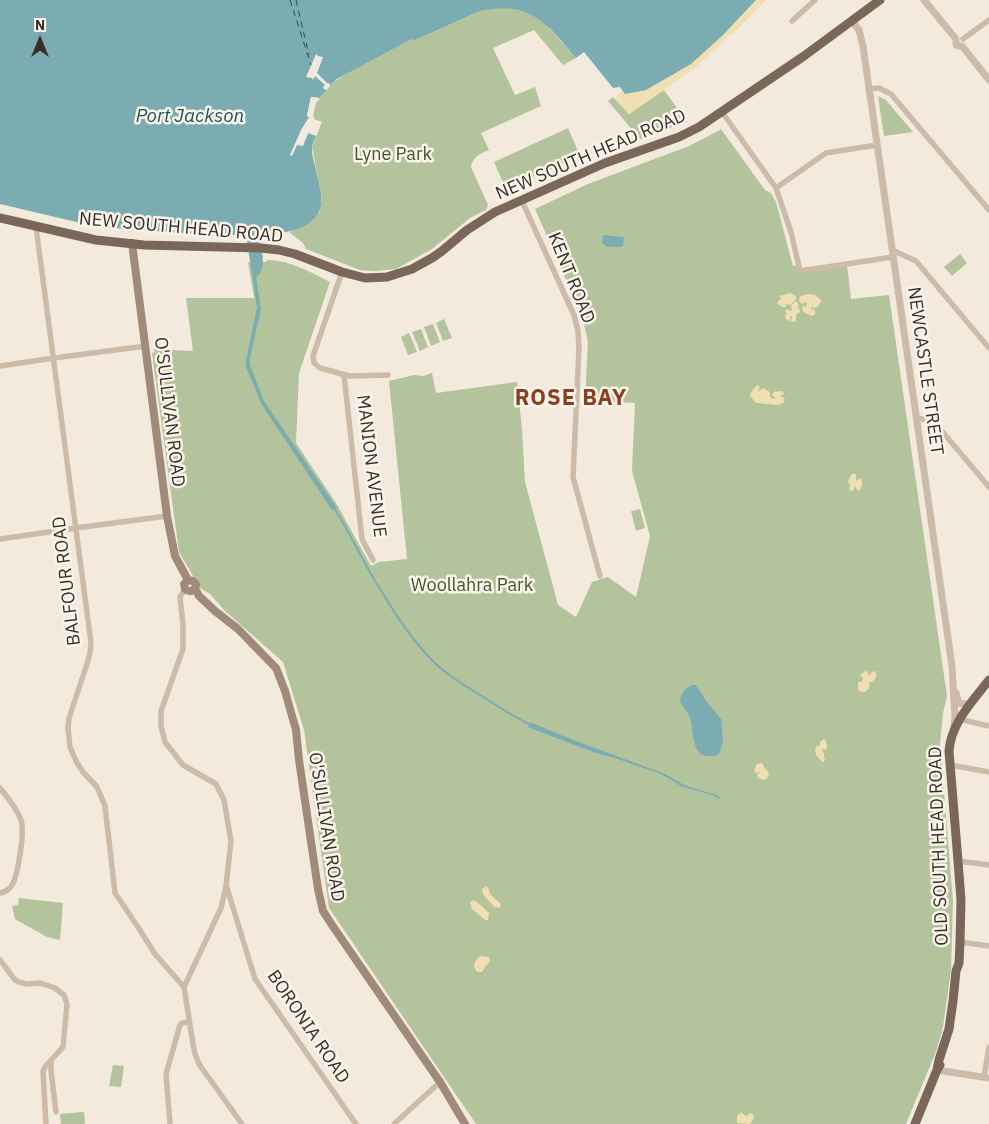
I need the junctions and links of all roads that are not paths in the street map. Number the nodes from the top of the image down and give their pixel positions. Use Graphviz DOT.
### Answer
graph roads {
  1 [pos="815,0"];
  2 [pos="880,0"];
  3 [pos="924,0"];
  4 [pos="989,20"];
  5 [pos="792,21"];
  6 [pos="852,21"];
  7 [pos="961,41"];
  8 [pos="989,80"];
  9 [pos="869,88"];
  10 [pos="722,112"];
  11 [pos="877,144"];
  12 [pos="776,188"];
  13 [pos="522,200"];
  14 [pos="989,210"];
  15 [pos="0,218"];
  16 [pos="36,227"];
  17 [pos="132,244"];
  18 [pos="892,254"];
  19 [pos="342,272"];
  20 [pos="146,346"];
  21 [pos="989,348"];
  22 [pos="54,358"];
  23 [pos="0,366"];
  24 [pos="344,375"];
  25 [pos="388,375"];
  26 [pos="917,418"];
  27 [pos="989,487"];
  28 [pos="167,516"];
  29 [pos="76,528"];
  30 [pos="0,539"];
  31 [pos="373,560"];
  32 [pos="600,576"];
  33 [pos="188,580"];
  34 [pos="195,588"];
  35 [pos="185,589"];
  36 [pos="952,666"];
  37 [pos="989,680"];
  38 [pos="971,703"];
  39 [pos="959,719"];
  40 [pos="989,726"];
  41 [pos="954,728"];
  42 [pos="950,767"];
  43 [pos="989,772"];
  44 [pos="0,788"];
  45 [pos="958,861"];
  46 [pos="989,865"];
  47 [pos="226,886"];
  48 [pos="0,893"];
  49 [pos="960,942"];
  50 [pos="989,946"];
  51 [pos="0,960"];
  52 [pos="184,987"];
  53 [pos="189,1022"];
  54 [pos="989,1047"];
  55 [pos="51,1060"];
  56 [pos="937,1070"];
  57 [pos="986,1077"];
  58 [pos="440,1082"];
  59 [pos="56,1112"];
  60 [pos="46,1124"];
  61 [pos="170,1124"];
  62 [pos="242,1124"];
  63 [pos="356,1124"];
  64 [pos="394,1124"];
  65 [pos="465,1124"];
  66 [pos="915,1124"];
  1 -- 5 [label="street"];
  2 -- 6 [label="main road, NEW SOUTH HEAD ROAD"];
  3 -- 7 [label="street"];
  4 -- 7 [label="street"];
  6 -- 9 [label="street, NEWCASTLE STREET"];
  6 -- 10 [label="main road, NEW SOUTH HEAD ROAD"];
  7 -- 8 [label="street"];
  9 -- 11 [label="street, NEWCASTLE STREET"];
  9 -- 14 [label="street"];
  10 -- 12 [label="street"];
  10 -- 13 [label="main road, NEW SOUTH HEAD ROAD"];
  11 -- 12 [label="street"];
  11 -- 18 [label="street, NEWCASTLE STREET"];
  12 -- 18 [label="street"];
  13 -- 19 [label="main road, NEW SOUTH HEAD ROAD"];
  13 -- 32 [label="street, KENT ROAD"];
  15 -- 16 [label="main road, NEW SOUTH HEAD ROAD"];
  16 -- 17 [label="main road, NEW SOUTH HEAD ROAD"];
  16 -- 22 [label="street, BALFOUR ROAD"];
  17 -- 19 [label="main road, NEW SOUTH HEAD ROAD"];
  17 -- 20 [label="main road, O'SULLIVAN ROAD"];
  18 -- 21 [label="street"];
  18 -- 26 [label="street, NEWCASTLE STREET"];
  19 -- 24 [label="street"];
  20 -- 22 [label="street"];
  20 -- 28 [label="main road, O'SULLIVAN ROAD"];
  22 -- 23 [label="street"];
  22 -- 29 [label="street, BALFOUR ROAD"];
  24 -- 25 [label="street"];
  24 -- 31 [label="street, MANION AVENUE"];
  26 -- 27 [label="street"];
  26 -- 36 [label="street, NEWCASTLE STREET"];
  28 -- 29 [label="street"];
  28 -- 33 [label="main road, O'SULLIVAN ROAD"];
  29 -- 30 [label="street"];
  29 -- 52 [label="street, BALFOUR ROAD"];
  33 -- 34 [label="main road"];
  33 -- 35 [label="main road"];
  34 -- 35 [label="main road"];
  34 -- 58 [label="main road, O'SULLIVAN ROAD"];
  35 -- 47 [label="street"];
  36 -- 38 [label="street"];
  36 -- 41 [label="street, NEWCASTLE STREET"];
  37 -- 38 [label="main road, OLD SOUTH HEAD ROAD"];
  38 -- 39 [label="main road, OLD SOUTH HEAD ROAD"];
  39 -- 40 [label="street"];
  39 -- 41 [label="main road, OLD SOUTH HEAD ROAD"];
  41 -- 42 [label="main road, OLD SOUTH HEAD ROAD"];
  42 -- 43 [label="street"];
  42 -- 45 [label="main road, OLD SOUTH HEAD ROAD"];
  44 -- 48 [label="street"];
  45 -- 46 [label="street"];
  45 -- 49 [label="main road, OLD SOUTH HEAD ROAD"];
  47 -- 52 [label="street"];
  47 -- 63 [label="street, BORONIA ROAD"];
  49 -- 50 [label="street"];
  49 -- 56 [label="main road, OLD SOUTH HEAD ROAD"];
  51 -- 55 [label="street"];
  52 -- 53 [label="street"];
  53 -- 61 [label="street"];
  53 -- 62 [label="street"];
  54 -- 57 [label="street"];
  55 -- 59 [label="street"];
  55 -- 60 [label="street"];
  56 -- 57 [label="street"];
  56 -- 66 [label="main road, OLD SOUTH HEAD ROAD"];
  58 -- 64 [label="street"];
  58 -- 65 [label="main road, O'SULLIVAN ROAD"];
}
